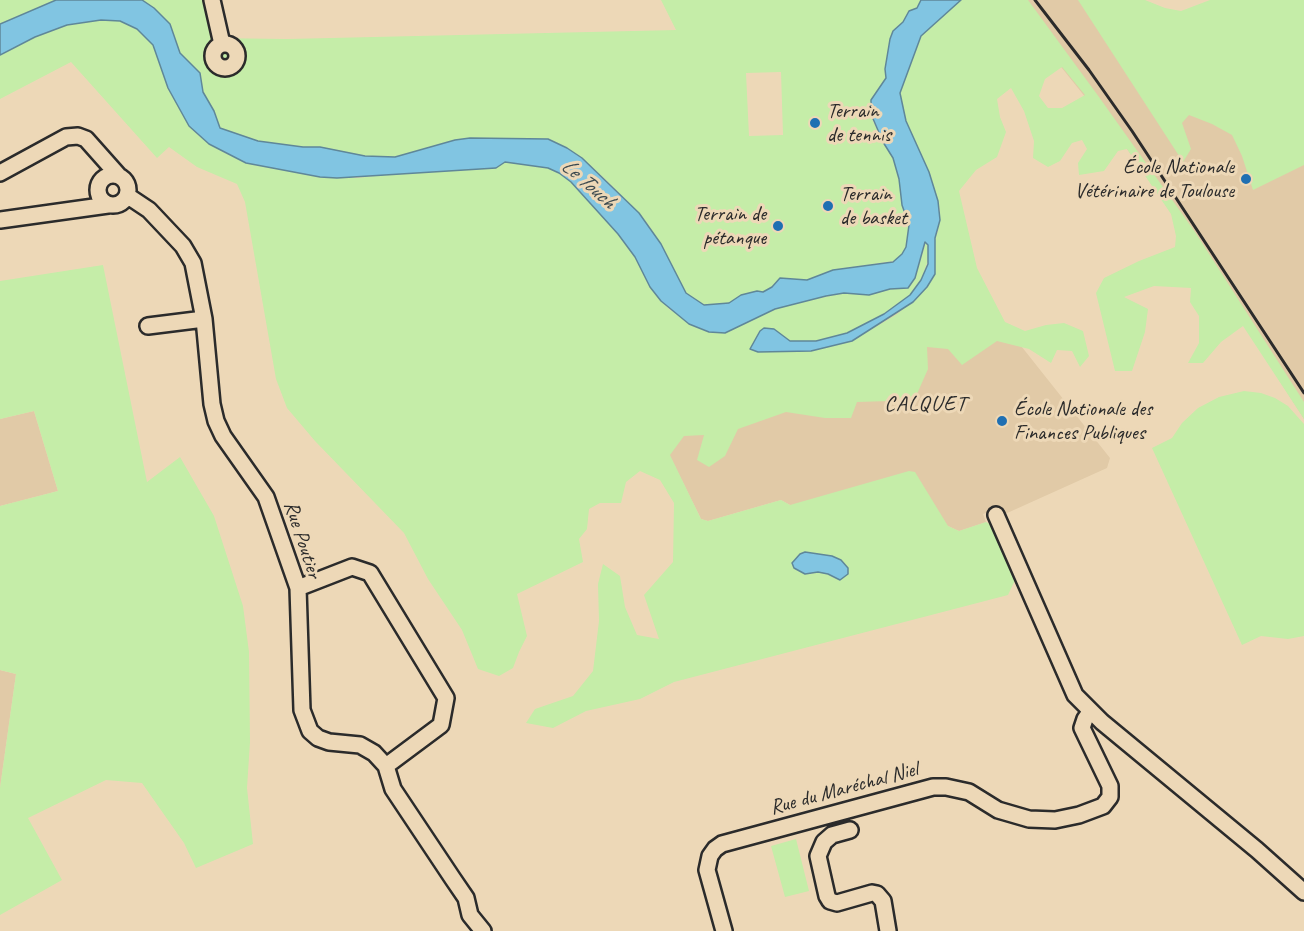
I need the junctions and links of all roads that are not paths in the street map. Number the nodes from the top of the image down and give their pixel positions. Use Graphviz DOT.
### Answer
graph roads {
  1 [pos="212,0"];
  2 [pos="222,44"];
  3 [pos="0,173"];
  4 [pos="118,175"];
  5 [pos="128,196"];
  6 [pos="108,204"];
  7 [pos="0,220"];
  8 [pos="204,319"];
  9 [pos="148,326"];
  10 [pos="996,515"];
  11 [pos="298,588"];
  12 [pos="1090,712"];
  13 [pos="386,766"];
  14 [pos="850,830"];
  15 [pos="1304,892"];
  16 [pos="483,931"];
  17 [pos="724,931"];
  18 [pos="888,931"];
  1 -- 2 [label="street"];
  3 -- 4 [label="street, Rue Poutier"];
  4 -- 5 [label="street, Rue Poutier"];
  4 -- 6 [label="street"];
  5 -- 6 [label="street"];
  5 -- 8 [label="street, Rue Poutier"];
  6 -- 7 [label="street"];
  8 -- 9 [label="street"];
  8 -- 11 [label="street, Rue Poutier"];
  10 -- 12 [label="street"];
  11 -- 13 [label="street, Rue Poutier"];
  11 -- 13 [label="street"];
  12 -- 15 [label="street"];
  12 -- 17 [label="street, Rue du Maréchal Niel"];
  13 -- 16 [label="street, Rue Poutier"];
  14 -- 18 [label="street"];
}
